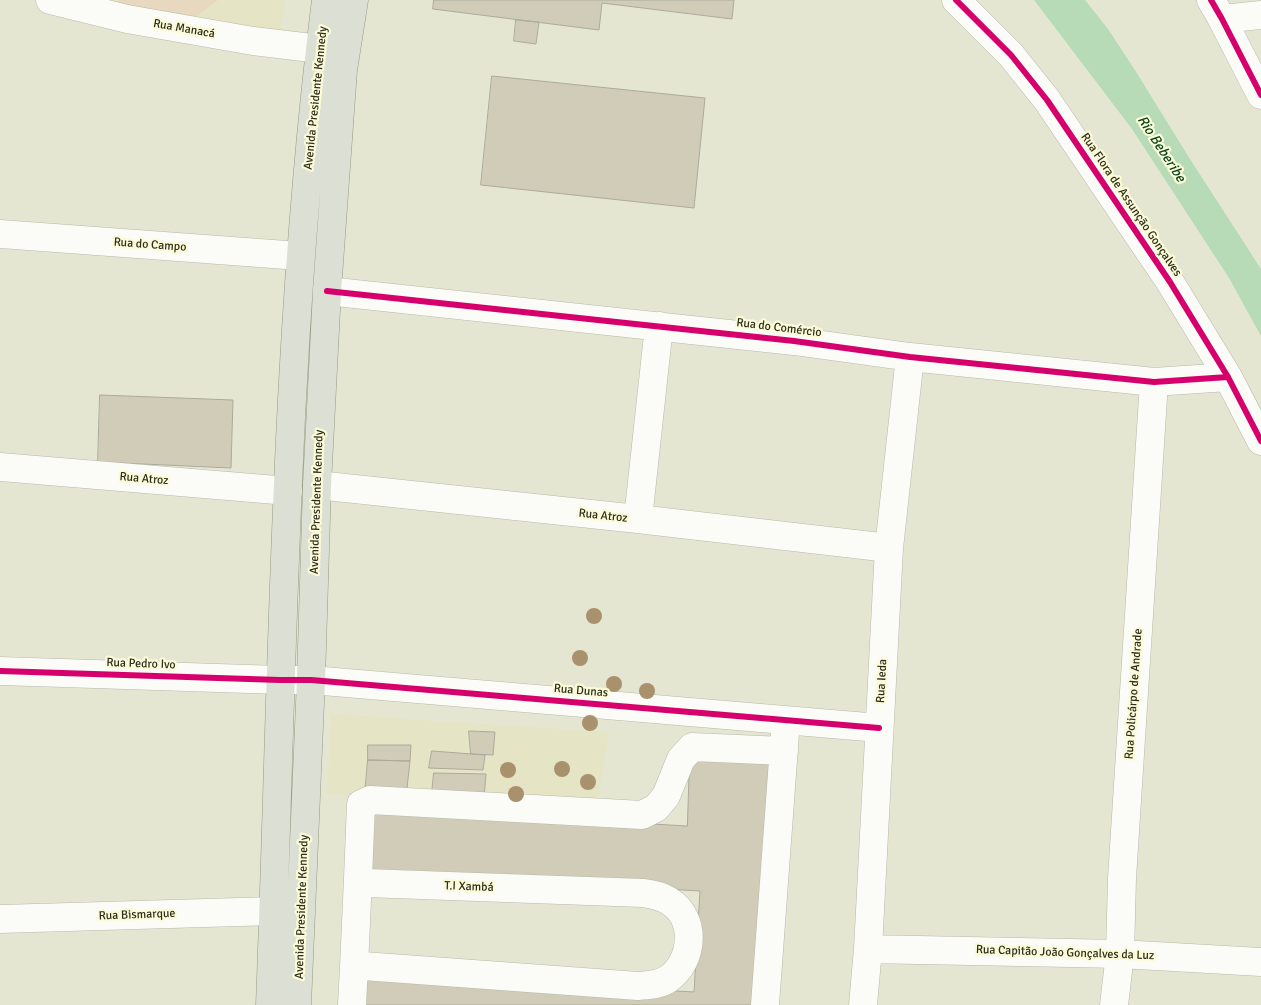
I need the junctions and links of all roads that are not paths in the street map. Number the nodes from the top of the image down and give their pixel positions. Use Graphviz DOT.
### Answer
graph roads {
  1 [pos="50,0"];
  2 [pos="326,0"];
  3 [pos="354,0"];
  4 [pos="956,0"];
  5 [pos="1217,10"];
  6 [pos="1261,14"];
  7 [pos="320,49"];
  8 [pos="1261,95"];
  9 [pos="0,234"];
  10 [pos="300,256"];
  11 [pos="327,291"];
  12 [pos="659,326"];
  13 [pos="910,357"];
  14 [pos="1228,377"];
  15 [pos="1154,382"];
  16 [pos="1261,441"];
  17 [pos="0,467"];
  18 [pos="317,485"];
  19 [pos="288,491"];
  20 [pos="638,519"];
  21 [pos="890,548"];
  22 [pos="0,670"];
  23 [pos="280,680"];
  24 [pos="311,680"];
  25 [pos="786,719"];
  26 [pos="879,728"];
  27 [pos="784,751"];
  28 [pos="358,878"];
  29 [pos="274,911"];
  30 [pos="0,919"];
  31 [pos="868,949"];
  32 [pos="1120,954"];
  33 [pos="1261,962"];
  34 [pos="354,967"];
  35 [pos="270,1005"];
  36 [pos="297,1005"];
  37 [pos="352,1005"];
  38 [pos="765,1005"];
  39 [pos="863,1005"];
  40 [pos="1114,1005"];
  1 -- 7 [label="street, Rua Manacá"];
  2 -- 7 [label="main road, Avenida Presidente Kennedy"];
  3 -- 11 [label="main road, Avenida Presidente Kennedy"];
  4 -- 14 [label="street, Rua Flora de Assunção Gonçalves"];
  5 -- 6 [label="street"];
  5 -- 8 [label="street"];
  7 -- 10 [label="main road, Avenida Presidente Kennedy"];
  9 -- 10 [label="street, Rua do Campo"];
  10 -- 19 [label="main road, Avenida Presidente Kennedy"];
  11 -- 12 [label="street, Rua do Comércio"];
  11 -- 18 [label="main road, Avenida Presidente Kennedy"];
  12 -- 13 [label="street, Rua do Comércio"];
  12 -- 20 [label="street"];
  13 -- 15 [label="street, Rua do Comércio"];
  13 -- 21 [label="street, Rua Ieda"];
  14 -- 15 [label="street, Rua do Comércio"];
  14 -- 16 [label="street, Rua Flora de Assunção Gonçalves"];
  15 -- 32 [label="street, Rua Policárpo de Andrade"];
  17 -- 19 [label="street, Rua Atroz"];
  18 -- 20 [label="street, Rua Atroz"];
  18 -- 24 [label="main road, Avenida Presidente Kennedy"];
  19 -- 23 [label="main road, Avenida Presidente Kennedy"];
  20 -- 21 [label="street, Rua Atroz"];
  21 -- 26 [label="street, Rua Ieda"];
  22 -- 23 [label="street, Rua Pedro Ivo"];
  23 -- 24 [label="street, Rua Dunas"];
  23 -- 29 [label="main road, Avenida Presidente Kennedy"];
  24 -- 25 [label="street, Rua Dunas"];
  24 -- 36 [label="main road, Avenida Presidente Kennedy"];
  25 -- 26 [label="street, Rua Dunas"];
  25 -- 27 [label="street"];
  26 -- 31 [label="street, Rua Ieda"];
  27 -- 28 [label="street"];
  27 -- 38 [label="street"];
  28 -- 34 [label="street"];
  28 -- 34 [label="street, T.I Xambá"];
  29 -- 30 [label="street, Rua Bismarque"];
  29 -- 35 [label="main road, Avenida Presidente Kennedy"];
  31 -- 32 [label="street, Rua Capitão João Gonçalves da Luz"];
  31 -- 39 [label="street, Rua Ieda"];
  32 -- 33 [label="street, Rua Capitão João Gonçalves da Luz"];
  32 -- 40 [label="street, Rua Policárpo de Andrade"];
  34 -- 37 [label="street"];
}
